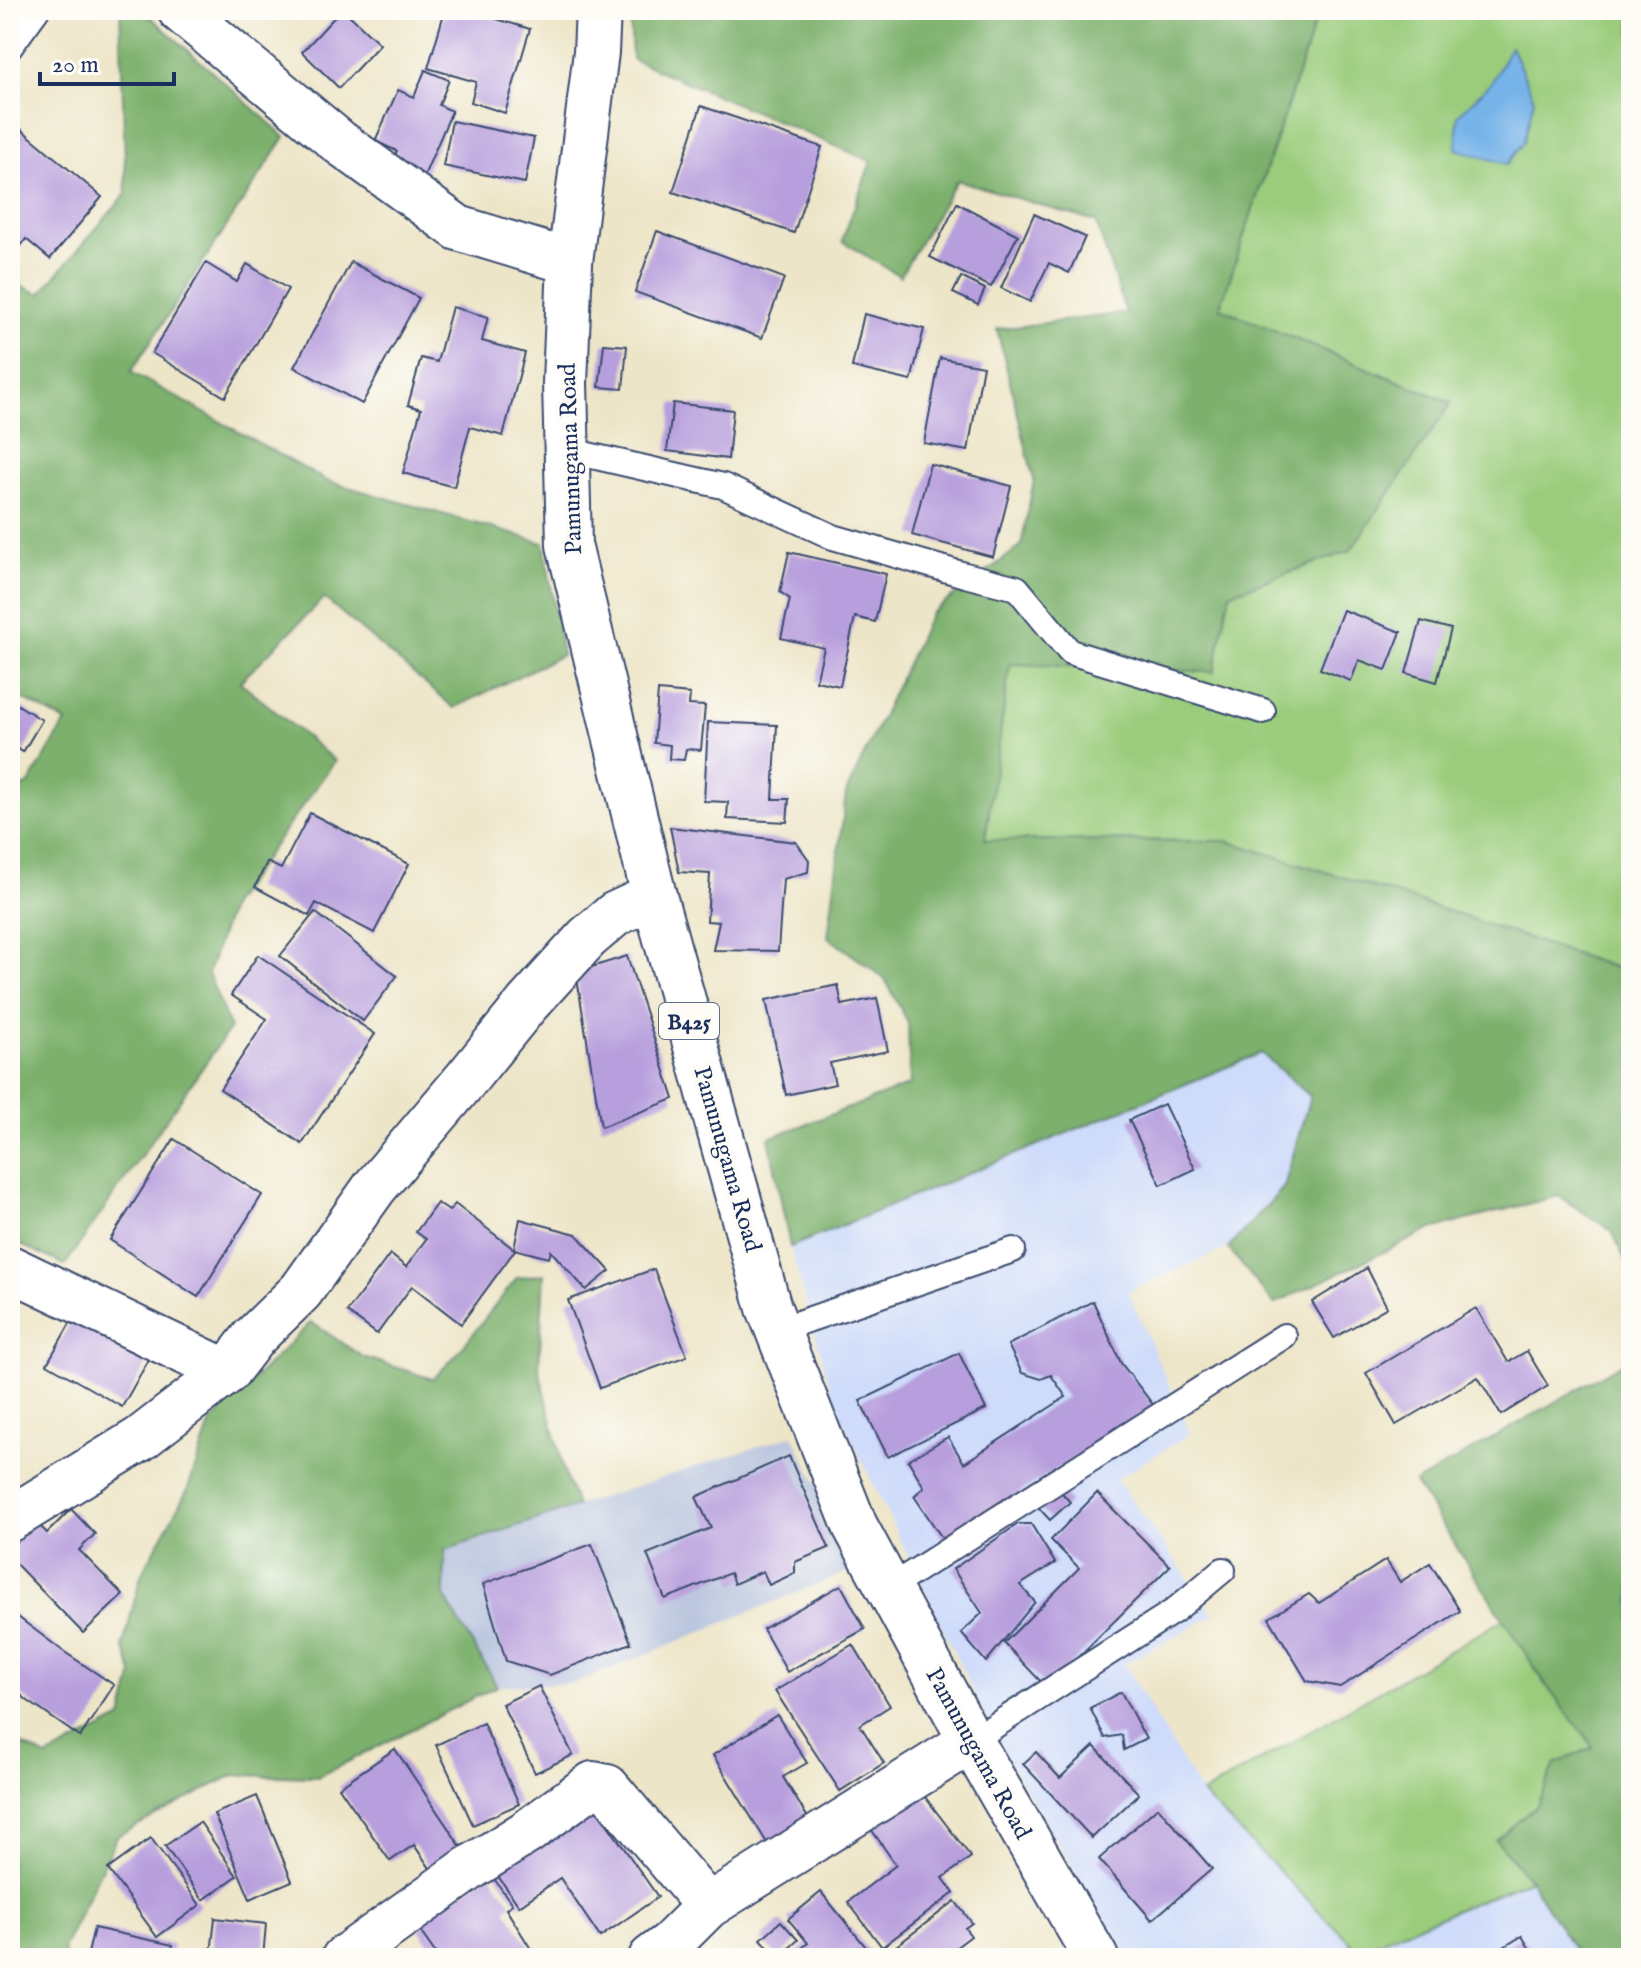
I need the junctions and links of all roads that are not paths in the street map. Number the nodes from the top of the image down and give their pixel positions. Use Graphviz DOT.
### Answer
graph roads {
  1 [pos="37,10"];
  2 [pos="180,10"];
  3 [pos="598,10"];
  4 [pos="10,47"];
  5 [pos="570,262"];
  6 [pos="566,450"];
  7 [pos="1263,711"];
  8 [pos="654,896"];
  9 [pos="1013,1250"];
  10 [pos="10,1268"];
  11 [pos="778,1330"];
  12 [pos="1284,1336"];
  13 [pos="227,1372"];
  14 [pos="10,1519"];
  15 [pos="1223,1570"];
  16 [pos="889,1588"];
  17 [pos="971,1741"];
  18 [pos="708,1906"];
  19 [pos="344,1958"];
  20 [pos="651,1958"];
  21 [pos="1096,1958"];
  1 -- 4 [label="lane"];
  2 -- 5 [label="street"];
  3 -- 5 [label="street, Pamunugama Road / B425"];
  5 -- 6 [label="street, Pamunugama Road / B425"];
  6 -- 7 [label="lane"];
  6 -- 8 [label="street, Pamunugama Road / B425"];
  8 -- 11 [label="street, Pamunugama Road / B425"];
  8 -- 13 [label="street"];
  9 -- 11 [label="lane"];
  10 -- 13 [label="street"];
  11 -- 16 [label="street, Pamunugama Road / B425"];
  12 -- 16 [label="lane"];
  13 -- 14 [label="street"];
  15 -- 17 [label="lane"];
  16 -- 17 [label="street, Pamunugama Road / B425"];
  17 -- 18 [label="street"];
  17 -- 21 [label="street, Pamunugama Road / B425"];
  18 -- 19 [label="street"];
  18 -- 20 [label="street"];
}
